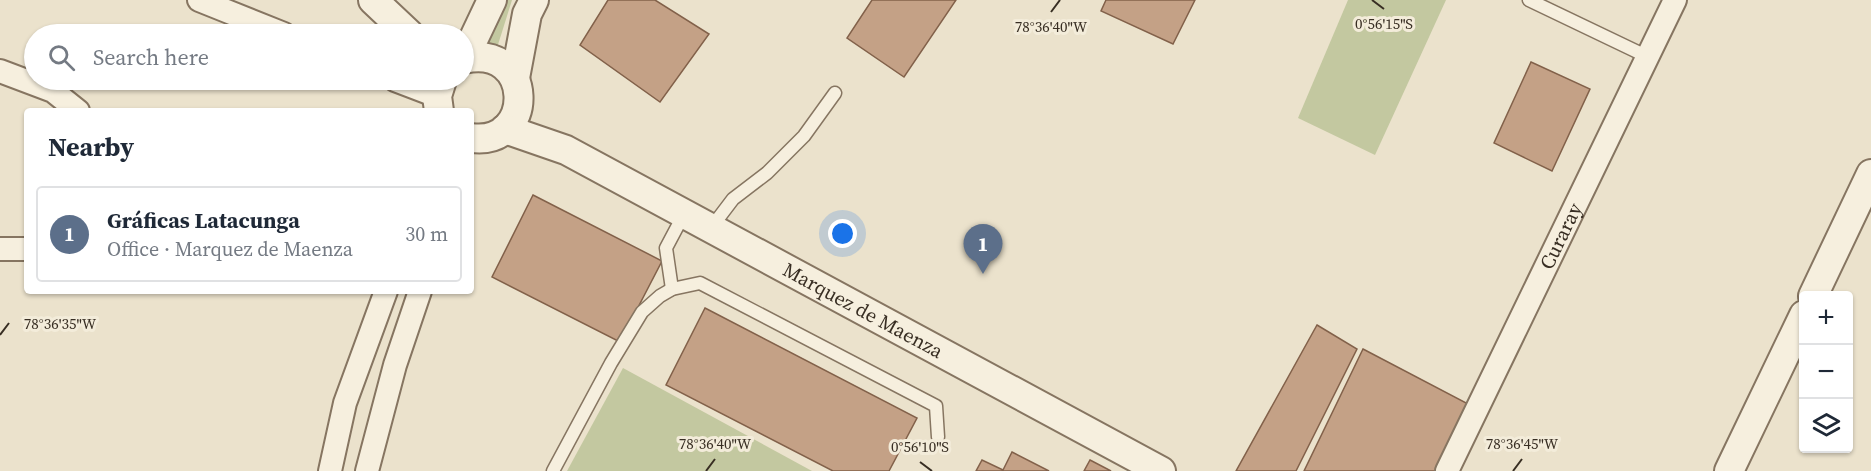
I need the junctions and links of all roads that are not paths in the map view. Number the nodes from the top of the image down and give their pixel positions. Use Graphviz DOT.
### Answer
graph roads {
  1 [pos="198,0"];
  2 [pos="373,0"];
  3 [pos="492,0"];
  4 [pos="534,0"];
  5 [pos="1529,0"];
  6 [pos="1675,0"];
  7 [pos="259,24"];
  8 [pos="398,24"];
  9 [pos="474,38"];
  10 [pos="474,57"];
  11 [pos="1646,57"];
  12 [pos="0,71"];
  13 [pos="515,78"];
  14 [pos="24,80"];
  15 [pos="50,90"];
  16 [pos="422,90"];
  17 [pos="835,93"];
  18 [pos="439,96"];
  19 [pos="74,108"];
  20 [pos="489,135"];
  21 [pos="1871,174"];
  22 [pos="684,214"];
  23 [pos="711,228"];
  24 [pos="0,249"];
  25 [pos="24,249"];
  26 [pos="672,289"];
  27 [pos="1815,291"];
  28 [pos="385,294"];
  29 [pos="419,294"];
  30 [pos="1799,323"];
  31 [pos="938,437"];
  32 [pos="330,471"];
  33 [pos="367,471"];
  34 [pos="553,471"];
  35 [pos="1161,471"];
  36 [pos="1447,471"];
  37 [pos="1729,471"];
  1 -- 7 [label="street"];
  2 -- 8 [label="street"];
  3 -- 9 [label="street"];
  4 -- 13 [label="street, Marquez de Maenza"];
  5 -- 11 [label="lane"];
  6 -- 11 [label="street, Curaray"];
  10 -- 13 [label="street"];
  11 -- 36 [label="street, Curaray"];
  12 -- 14 [label="street"];
  13 -- 20 [label="street, Marquez de Maenza"];
  15 -- 19 [label="street"];
  16 -- 18 [label="street"];
  17 -- 23 [label="lane"];
  20 -- 22 [label="street, Marquez de Maenza"];
  21 -- 27 [label="street"];
  22 -- 23 [label="street, Marquez de Maenza"];
  22 -- 26 [label="lane"];
  23 -- 35 [label="street, Marquez de Maenza"];
  24 -- 25 [label="street"];
  26 -- 31 [label="lane"];
  26 -- 34 [label="lane"];
  28 -- 32 [label="street"];
  29 -- 33 [label="street"];
  30 -- 37 [label="street"];
}
